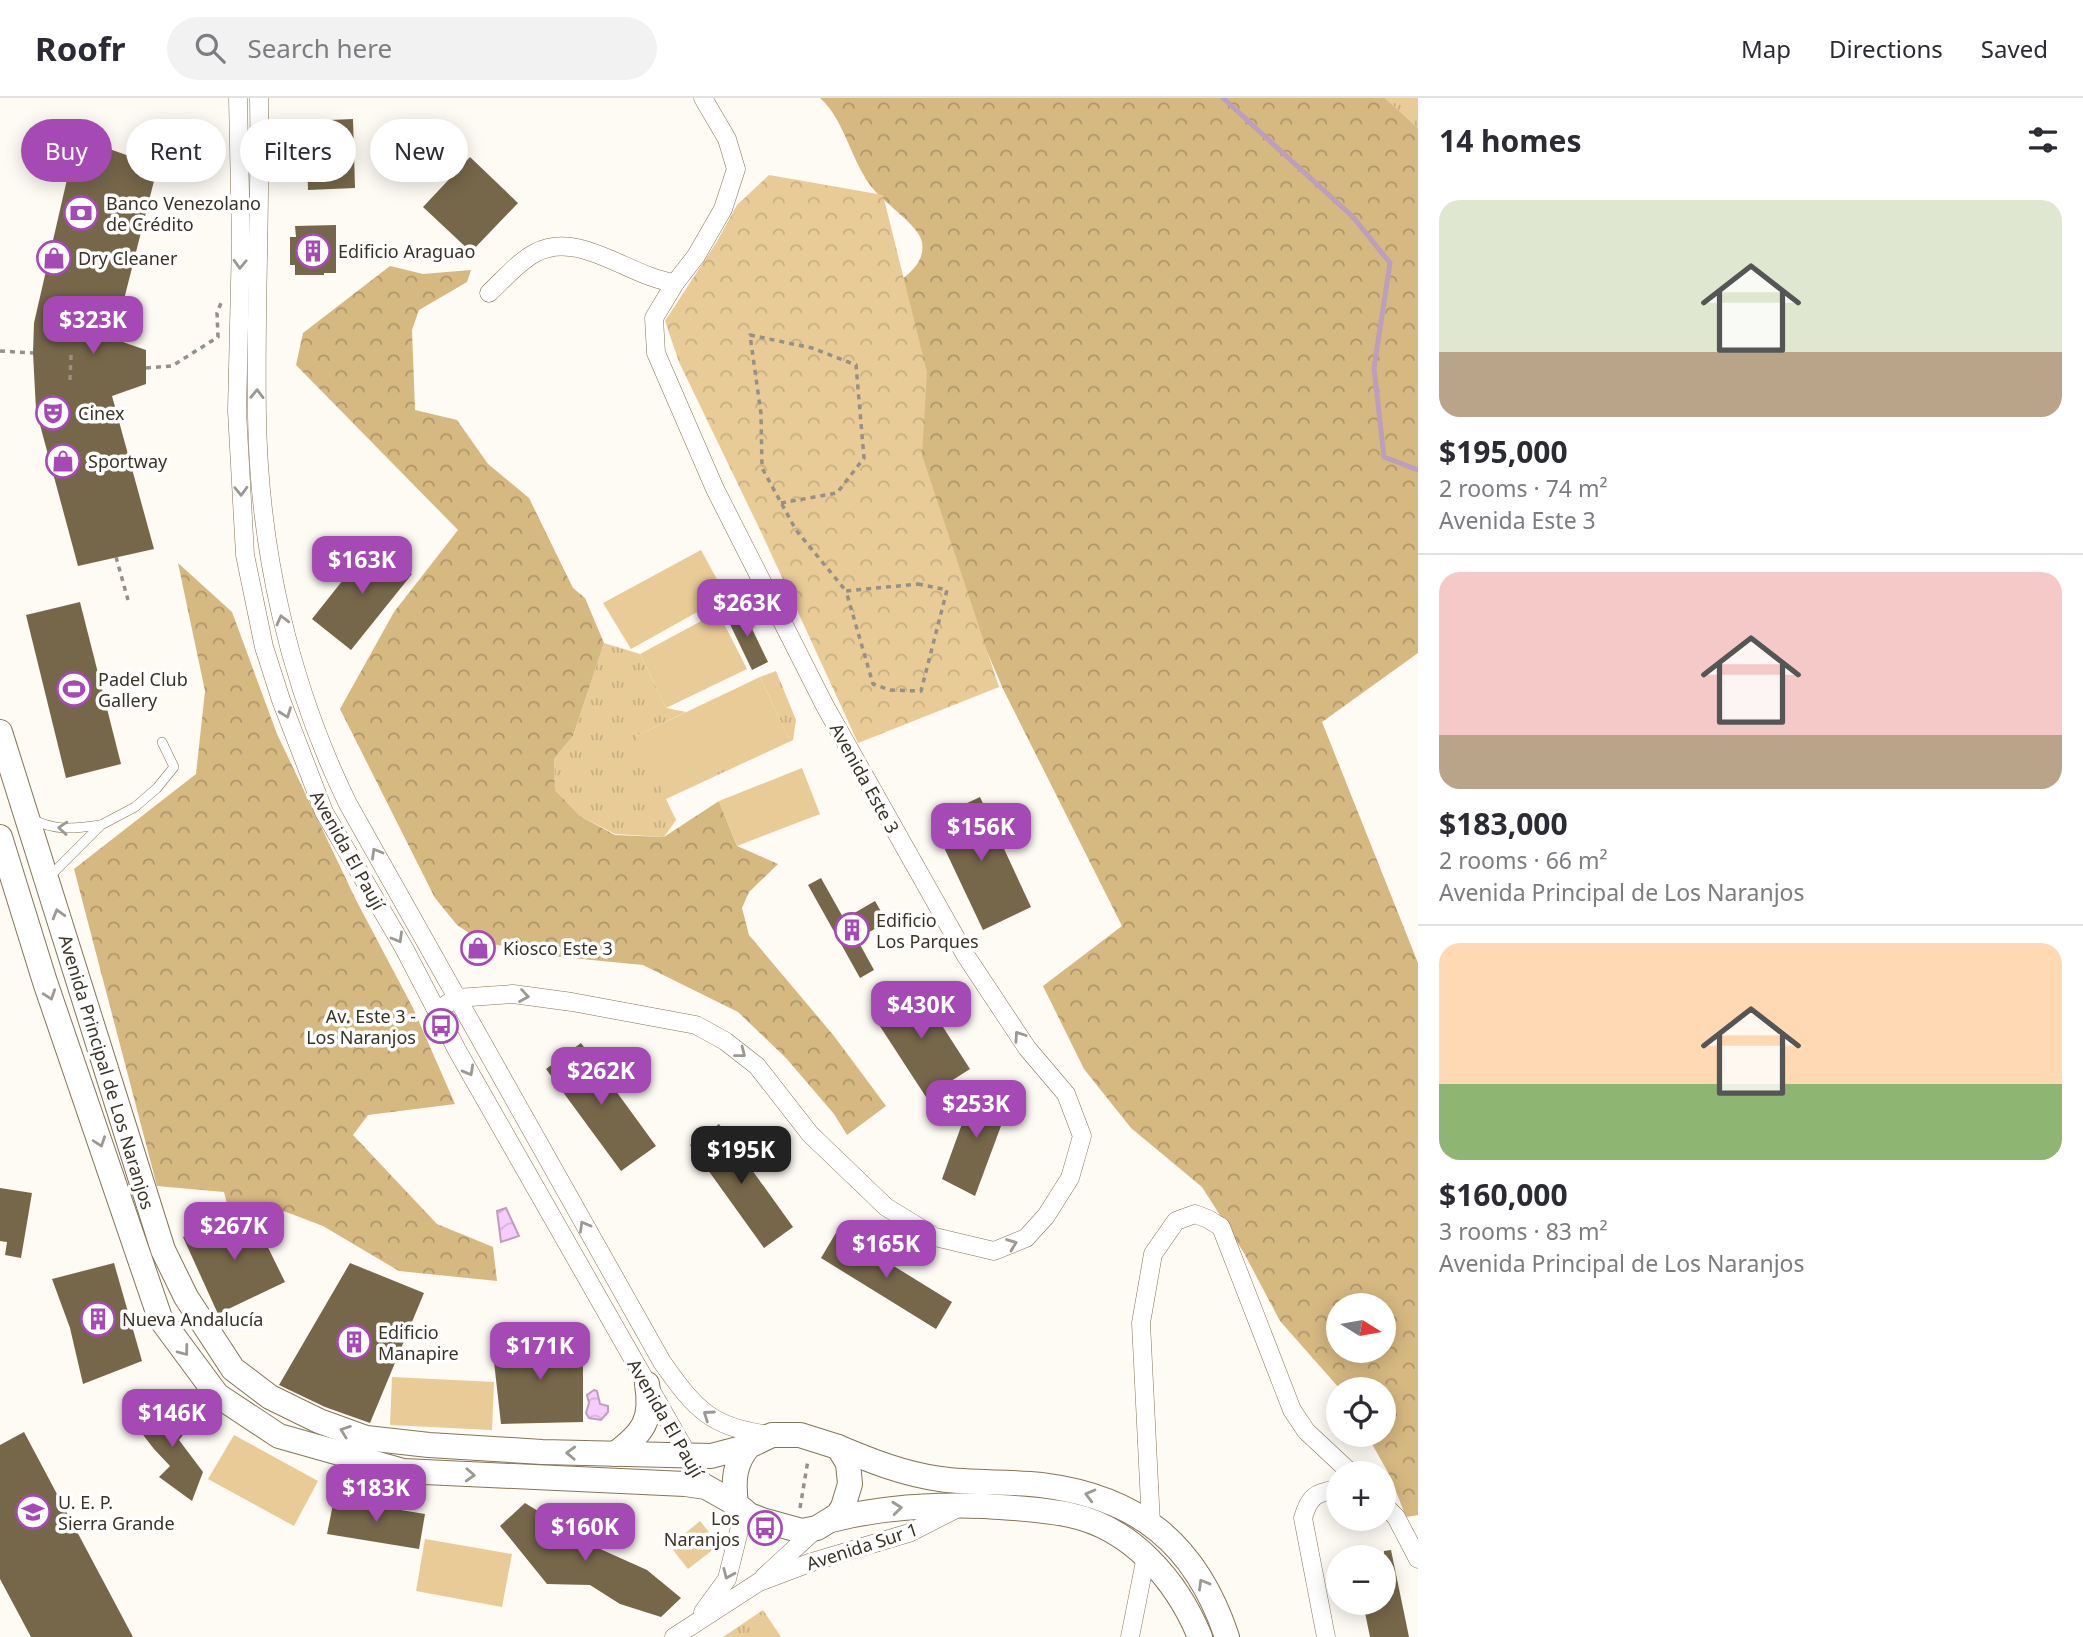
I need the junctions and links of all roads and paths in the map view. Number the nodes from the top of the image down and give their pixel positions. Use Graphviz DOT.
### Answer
graph roads {
  1 [pos="238,98"];
  2 [pos="259,98"];
  3 [pos="703,98"];
  4 [pos="675,284"];
  5 [pos="489,293"];
  6 [pos="225,294"];
  7 [pos="0,351"];
  8 [pos="33,353"];
  9 [pos="71,355"];
  10 [pos="146,368"];
  11 [pos="69,380"];
  12 [pos="782,503"];
  13 [pos="116,557"];
  14 [pos="846,591"];
  15 [pos="128,600"];
  16 [pos="0,732"];
  17 [pos="162,742"];
  18 [pos="28,817"];
  19 [pos="101,825"];
  20 [pos="0,837"];
  21 [pos="48,879"];
  22 [pos="456,998"];
  23 [pos="438,1010"];
  24 [pos="647,1384"];
  25 [pos="761,1440"];
  26 [pos="838,1447"];
  27 [pos="810,1451"];
  28 [pos="615,1454"];
  29 [pos="688,1455"];
  30 [pos="1338,1461"];
  31 [pos="706,1487"];
  32 [pos="1326,1491"];
  33 [pos="963,1505"];
  34 [pos="740,1507"];
  35 [pos="1396,1517"];
  36 [pos="815,1523"];
  37 [pos="1151,1524"];
  38 [pos="1146,1556"];
  39 [pos="1418,1559"];
  40 [pos="759,1582"];
  41 [pos="682,1632"];
  42 [pos="1130,1637"];
  43 [pos="1200,1637"];
  44 [pos="1227,1637"];
  45 [pos="1326,1637"];
  1 -- 23 [label="street, Avenida El Paují, one-way"];
  22 -- 2 [label="street, Avenida El Paují, one-way"];
  3 -- 4 [label="street, Avenida Este 3"];
  4 -- 5 [label="street"];
  22 -- 4 [label="street, Avenida Este 3, one-way"];
  6 -- 10 [label="path"];
  7 -- 8 [label="path"];
  9 -- 11 [label="path"];
  12 -- 12 [label="path"];
  12 -- 14 [label="path"];
  13 -- 15 [label="path"];
  14 -- 14 [label="path"];
  16 -- 18 [label="main road, Avenida Principal de Los Naranjos"];
  17 -- 19 [label="lane"];
  19 -- 18 [label="lane, one-way"];
  18 -- 21 [label="main road, Avenida Principal de Los Naranjos"];
  19 -- 21 [label="lane"];
  20 -- 31 [label="main road, Avenida Principal de Los Naranjos, one-way"];
  28 -- 21 [label="main road, Avenida Principal de Los Naranjos, one-way"];
  22 -- 23 [label="street, Avenida Este 3"];
  25 -- 22 [label="street, Avenida El Paují, one-way"];
  23 -- 24 [label="street, Avenida El Paují, one-way"];
  24 -- 28 [label="main road"];
  24 -- 29 [label="street, Avenida El Paují"];
  25 -- 26 [label="main road, Avenida Principal de Los Naranjos"];
  25 -- 29 [label="main road, Avenida Principal de Los Naranjos"];
  25 -- 34 [label="main road"];
  26 -- 36 [label="main road"];
  37 -- 26 [label="main road, Avenida Principal de Los Naranjos, one-way"];
  27 -- 36 [label="path"];
  28 -- 29 [label="main road, Avenida Principal de Los Naranjos"];
  29 -- 31 [label="street, Avenida El Paují"];
  30 -- 37 [label="street"];
  31 -- 34 [label="main road, Avenida Principal de Los Naranjos"];
  32 -- 45 [label="street"];
  36 -- 33 [label="main road, Avenida Principal de Los Naranjos, one-way"];
  33 -- 38 [label="main road, Avenida Principal de Los Naranjos"];
  33 -- 40 [label="street, Avenida Sur 1"];
  34 -- 36 [label="main road, Avenida Principal de Los Naranjos"];
  34 -- 41 [label="street, Avenida Sur 1, one-way"];
  35 -- 39 [label="street"];
  36 -- 40 [label="street, Avenida Sur 1"];
  44 -- 37 [label="main road, Avenida Principal de Los Naranjos, one-way"];
  38 -- 42 [label="street"];
  38 -- 43 [label="main road, Avenida Principal de Los Naranjos"];
  40 -- 41 [label="street, Avenida Sur 1"];
}
